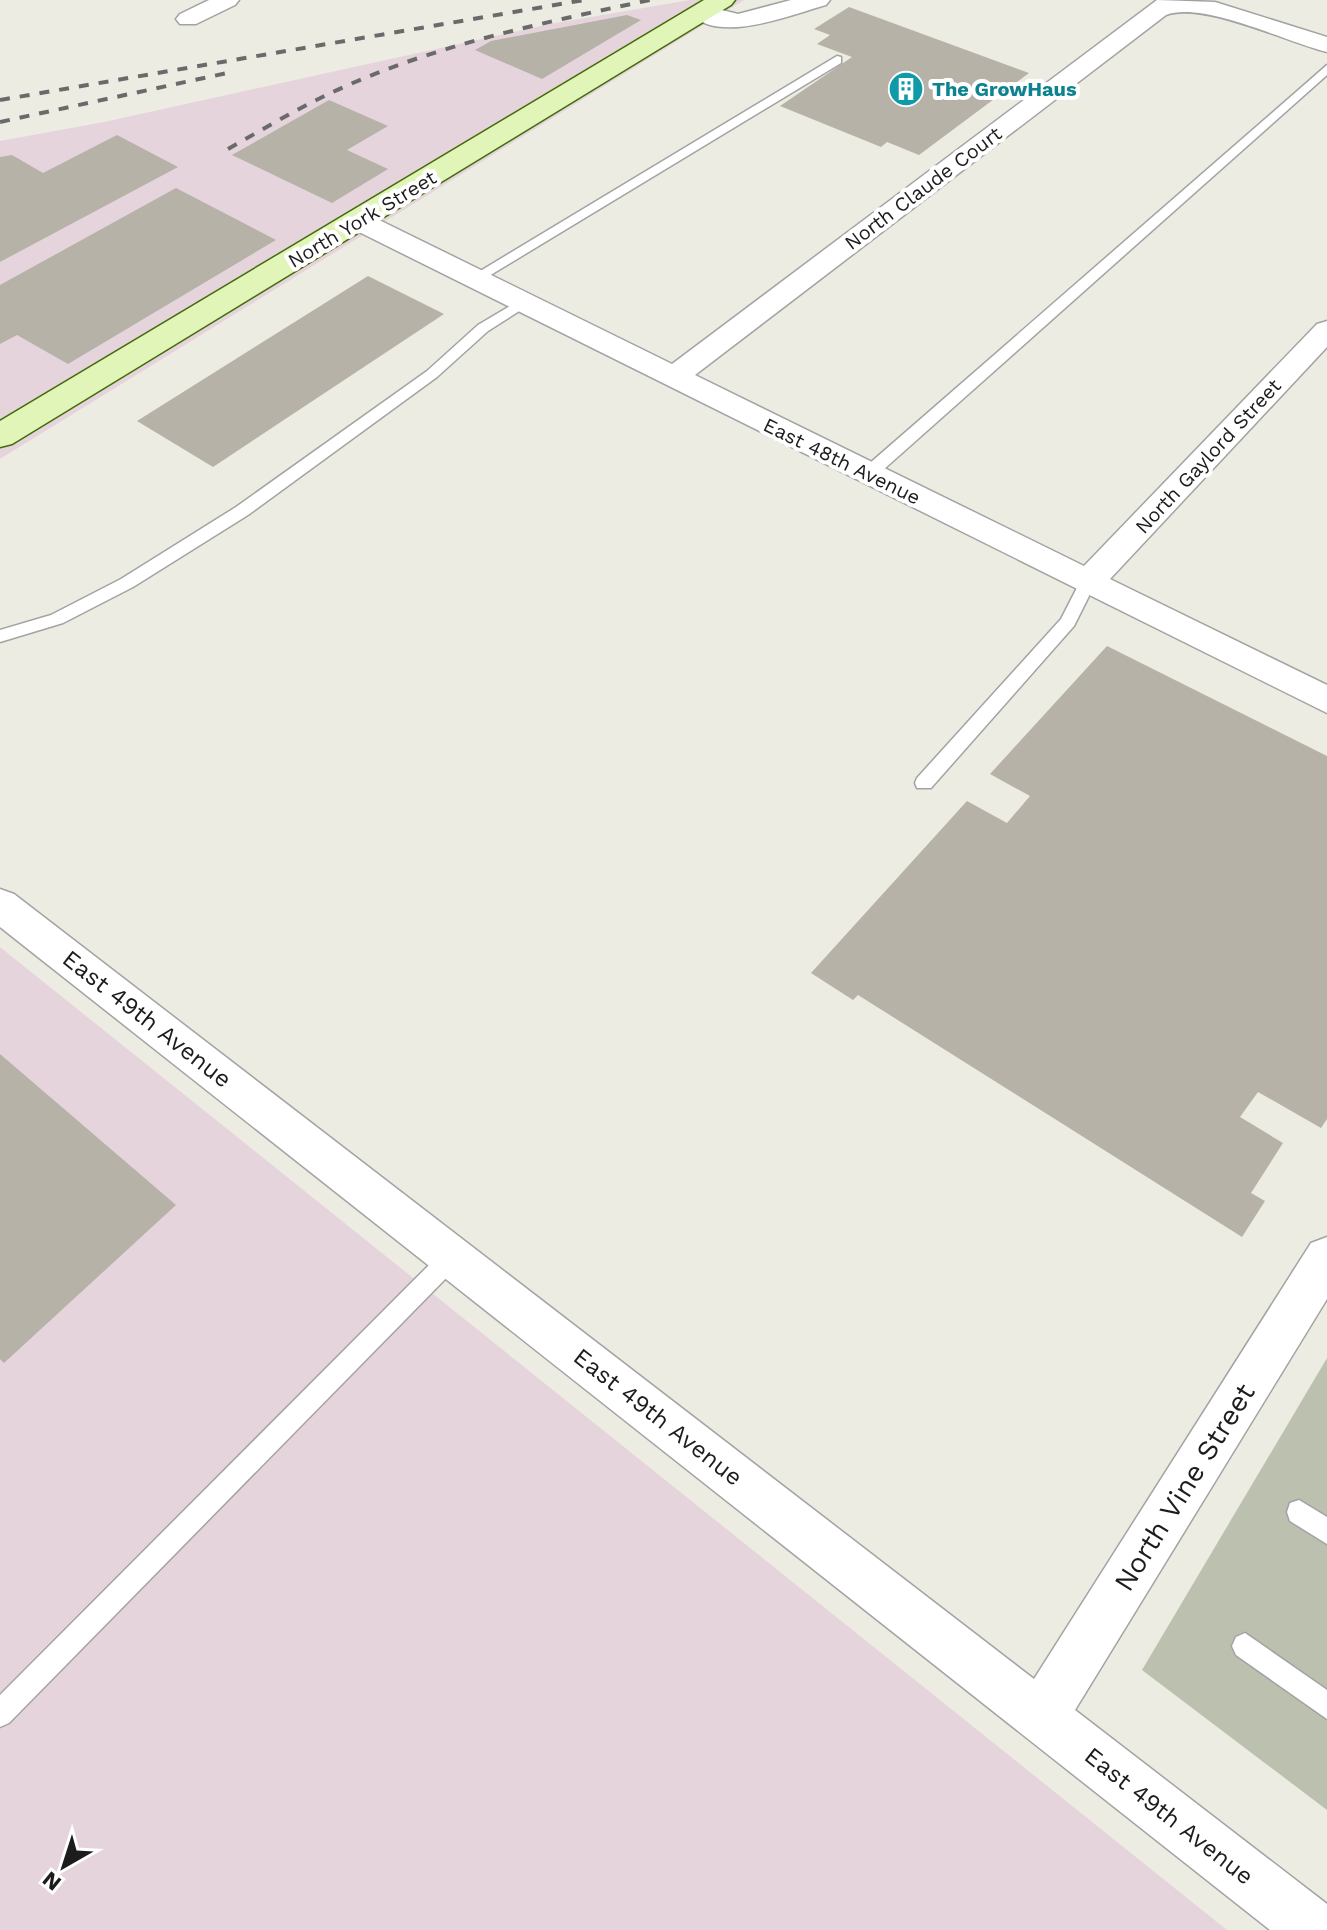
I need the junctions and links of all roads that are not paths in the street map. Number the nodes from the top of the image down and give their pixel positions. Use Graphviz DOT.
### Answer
graph roads {
  1 [pos="227,0"];
  2 [pos="818,0"];
  3 [pos="1185,2"];
  4 [pos="712,6"];
  5 [pos="188,19"];
  6 [pos="1327,45"];
  7 [pos="837,60"];
  8 [pos="1327,69"];
  9 [pos="359,221"];
  10 [pos="474,279"];
  11 [pos="522,303"];
  12 [pos="1327,330"];
  13 [pos="673,378"];
  14 [pos="0,436"];
  15 [pos="868,474"];
  16 [pos="1088,582"];
  17 [pos="0,636"];
  18 [pos="1327,700"];
  19 [pos="924,783"];
  20 [pos="0,905"];
  21 [pos="452,1257"];
  22 [pos="1327,1258"];
  23 [pos="1299,1512"];
  24 [pos="1327,1532"];
  25 [pos="1245,1646"];
  26 [pos="1327,1706"];
  27 [pos="0,1714"];
  28 [pos="1041,1716"];
  29 [pos="1315,1930"];
  1 -- 5 [label="street"];
  2 -- 4 [label="street"];
  3 -- 6 [label="street"];
  3 -- 13 [label="street, North Claude Court"];
  4 -- 9 [label="street, North York Street"];
  7 -- 10 [label="lane"];
  8 -- 15 [label="lane"];
  9 -- 10 [label="street, East 48th Avenue"];
  9 -- 14 [label="street, North York Street"];
  10 -- 11 [label="street, East 48th Avenue"];
  11 -- 13 [label="street, East 48th Avenue"];
  11 -- 17 [label="lane"];
  12 -- 16 [label="street, North Gaylord Street"];
  13 -- 15 [label="street, East 48th Avenue"];
  15 -- 16 [label="street, East 48th Avenue"];
  16 -- 18 [label="street, East 48th Avenue"];
  16 -- 19 [label="lane"];
  20 -- 21 [label="street, East 49th Avenue"];
  21 -- 27 [label="lane"];
  21 -- 28 [label="street, East 49th Avenue"];
  22 -- 28 [label="street, North Vine Street"];
  23 -- 24 [label="lane"];
  25 -- 26 [label="lane"];
  28 -- 29 [label="street, East 49th Avenue"];
}
